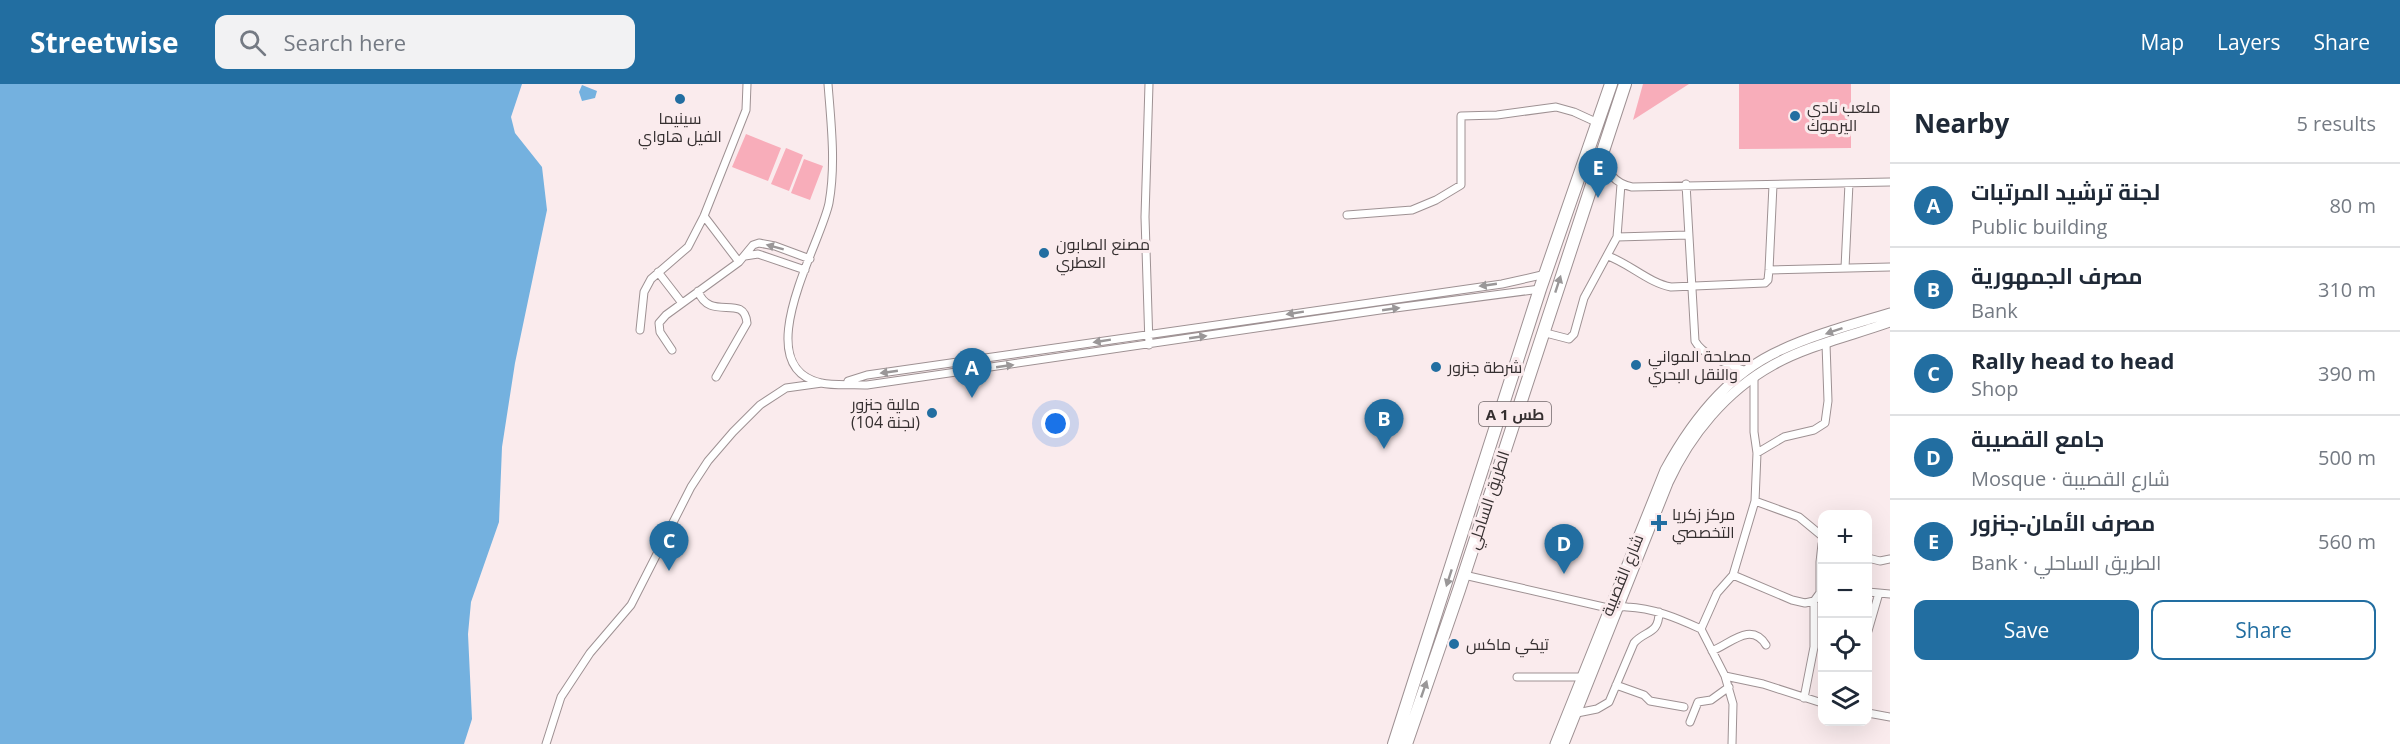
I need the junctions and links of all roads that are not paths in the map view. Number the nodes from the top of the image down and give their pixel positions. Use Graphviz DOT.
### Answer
graph roads {
  1 [pos="747,84"];
  2 [pos="828,84"];
  3 [pos="1149,84"];
  4 [pos="1611,84"];
  5 [pos="1625,84"];
  6 [pos="1598,123"];
  7 [pos="1603,147"];
  8 [pos="1890,182"];
  9 [pos="1849,183"];
  10 [pos="1621,184"];
  11 [pos="1686,184"];
  12 [pos="1773,185"];
  13 [pos="1347,215"];
  14 [pos="704,216"];
  15 [pos="1688,235"];
  16 [pos="1617,237"];
  17 [pos="745,256"];
  18 [pos="1608,256"];
  19 [pos="810,259"];
  20 [pos="739,262"];
  21 [pos="1890,267"];
  22 [pos="1845,268"];
  23 [pos="805,270"];
  24 [pos="1769,270"];
  25 [pos="658,273"];
  26 [pos="1546,274"];
  27 [pos="1692,285"];
  28 [pos="1540,290"];
  29 [pos="698,291"];
  30 [pos="682,303"];
  31 [pos="1890,313"];
  32 [pos="1890,322"];
  33 [pos="640,330"];
  34 [pos="1542,332"];
  35 [pos="1148,334"];
  36 [pos="1826,344"];
  37 [pos="1077,345"];
  38 [pos="1149,345"];
  39 [pos="672,350"];
  40 [pos="1078,355"];
  41 [pos="911,369"];
  42 [pos="1750,374"];
  43 [pos="716,377"];
  44 [pos="913,378"];
  45 [pos="822,383"];
  46 [pos="843,383"];
  47 [pos="1757,453"];
  48 [pos="1755,501"];
  49 [pos="1818,533"];
  50 [pos="1872,559"];
  51 [pos="1890,559"];
  52 [pos="1733,575"];
  53 [pos="1464,576"];
  54 [pos="1872,592"];
  55 [pos="1879,593"];
  56 [pos="1890,594"];
  57 [pos="1818,596"];
  58 [pos="1814,601"];
  59 [pos="1612,609"];
  60 [pos="1659,612"];
  61 [pos="1872,618"];
  62 [pos="1701,629"];
  63 [pos="1766,645"];
  64 [pos="1712,651"];
  65 [pos="1725,676"];
  66 [pos="1517,677"];
  67 [pos="1582,677"];
  68 [pos="1616,686"];
  69 [pos="1729,687"];
  70 [pos="1804,698"];
  71 [pos="1818,702"];
  72 [pos="1684,707"];
  73 [pos="1577,713"];
  74 [pos="1415,714"];
  75 [pos="1872,714"];
  76 [pos="1890,717"];
  77 [pos="1690,722"];
  78 [pos="1566,742"];
  79 [pos="546,744"];
  80 [pos="1394,744"];
  81 [pos="1406,744"];
  82 [pos="1415,744"];
  83 [pos="1555,744"];
  84 [pos="1732,744"];
  1 -- 14 [label="street"];
  2 -- 19 [label="street"];
  3 -- 35 [label="street"];
  4 -- 6 [label="highway, الطريق الساحلي / A 1 طس"];
  5 -- 7 [label="highway, الطريق الساحلي / A 1 طس"];
  6 -- 13 [label="street"];
  6 -- 26 [label="highway, الطريق الساحلي / A 1 طس"];
  7 -- 10 [label="street"];
  34 -- 7 [label="highway, الطريق الساحلي / A 1 طس, one-way"];
  8 -- 9 [label="street"];
  9 -- 12 [label="street"];
  9 -- 22 [label="street"];
  10 -- 11 [label="street"];
  10 -- 16 [label="street"];
  11 -- 12 [label="street"];
  11 -- 15 [label="street"];
  12 -- 24 [label="street"];
  14 -- 20 [label="street"];
  14 -- 25 [label="street"];
  15 -- 16 [label="street"];
  15 -- 27 [label="street"];
  16 -- 18 [label="street"];
  19 -- 17 [label="street, one-way"];
  17 -- 20 [label="street"];
  17 -- 23 [label="street"];
  18 -- 27 [label="street"];
  18 -- 34 [label="street"];
  19 -- 23 [label="street"];
  20 -- 29 [label="street"];
  21 -- 22 [label="street"];
  22 -- 24 [label="street"];
  23 -- 45 [label="street"];
  24 -- 27 [label="street"];
  25 -- 30 [label="street"];
  25 -- 33 [label="street"];
  26 -- 28 [label="highway, الطريق الساحلي / A 1 طس"];
  26 -- 35 [label="street, one-way"];
  27 -- 42 [label="street"];
  38 -- 28 [label="street, one-way"];
  28 -- 80 [label="highway, الطريق الساحلي / A 1 طس, one-way"];
  29 -- 30 [label="street"];
  29 -- 43 [label="street"];
  30 -- 39 [label="street"];
  31 -- 42 [label="street, one-way"];
  32 -- 36 [label="street"];
  34 -- 53 [label="highway, الطريق الساحلي / A 1 طس"];
  35 -- 37 [label="street, one-way"];
  35 -- 38 [label="street"];
  36 -- 42 [label="street"];
  36 -- 47 [label="street"];
  37 -- 40 [label="street"];
  37 -- 41 [label="street"];
  38 -- 40 [label="street"];
  44 -- 40 [label="street, one-way"];
  41 -- 44 [label="street"];
  41 -- 46 [label="street, one-way"];
  42 -- 47 [label="street"];
  42 -- 59 [label="street"];
  44 -- 46 [label="street"];
  45 -- 46 [label="street"];
  45 -- 79 [label="street"];
  47 -- 48 [label="street"];
  48 -- 49 [label="street"];
  48 -- 52 [label="street"];
  50 -- 51 [label="street"];
  52 -- 58 [label="street"];
  52 -- 62 [label="street"];
  53 -- 59 [label="street"];
  74 -- 53 [label="highway, الطريق الساحلي / A 1 طس, one-way"];
  54 -- 55 [label="street"];
  55 -- 56 [label="street"];
  55 -- 61 [label="street"];
  57 -- 58 [label="street"];
  58 -- 70 [label="street"];
  59 -- 60 [label="street"];
  59 -- 67 [label="street, شارع القصيبة"];
  59 -- 73 [label="street"];
  60 -- 62 [label="street"];
  60 -- 68 [label="street"];
  62 -- 64 [label="street"];
  63 -- 64 [label="street"];
  64 -- 65 [label="street"];
  65 -- 69 [label="street"];
  65 -- 70 [label="street"];
  66 -- 67 [label="street"];
  67 -- 83 [label="street, شارع القصيبة"];
  68 -- 72 [label="street"];
  68 -- 73 [label="street"];
  69 -- 77 [label="street"];
  69 -- 84 [label="street"];
  70 -- 71 [label="street"];
  73 -- 78 [label="street"];
  74 -- 81 [label="highway, الطريق الساحلي / A 1 طس"];
  74 -- 82 [label="highway"];
  75 -- 76 [label="street"];
}
